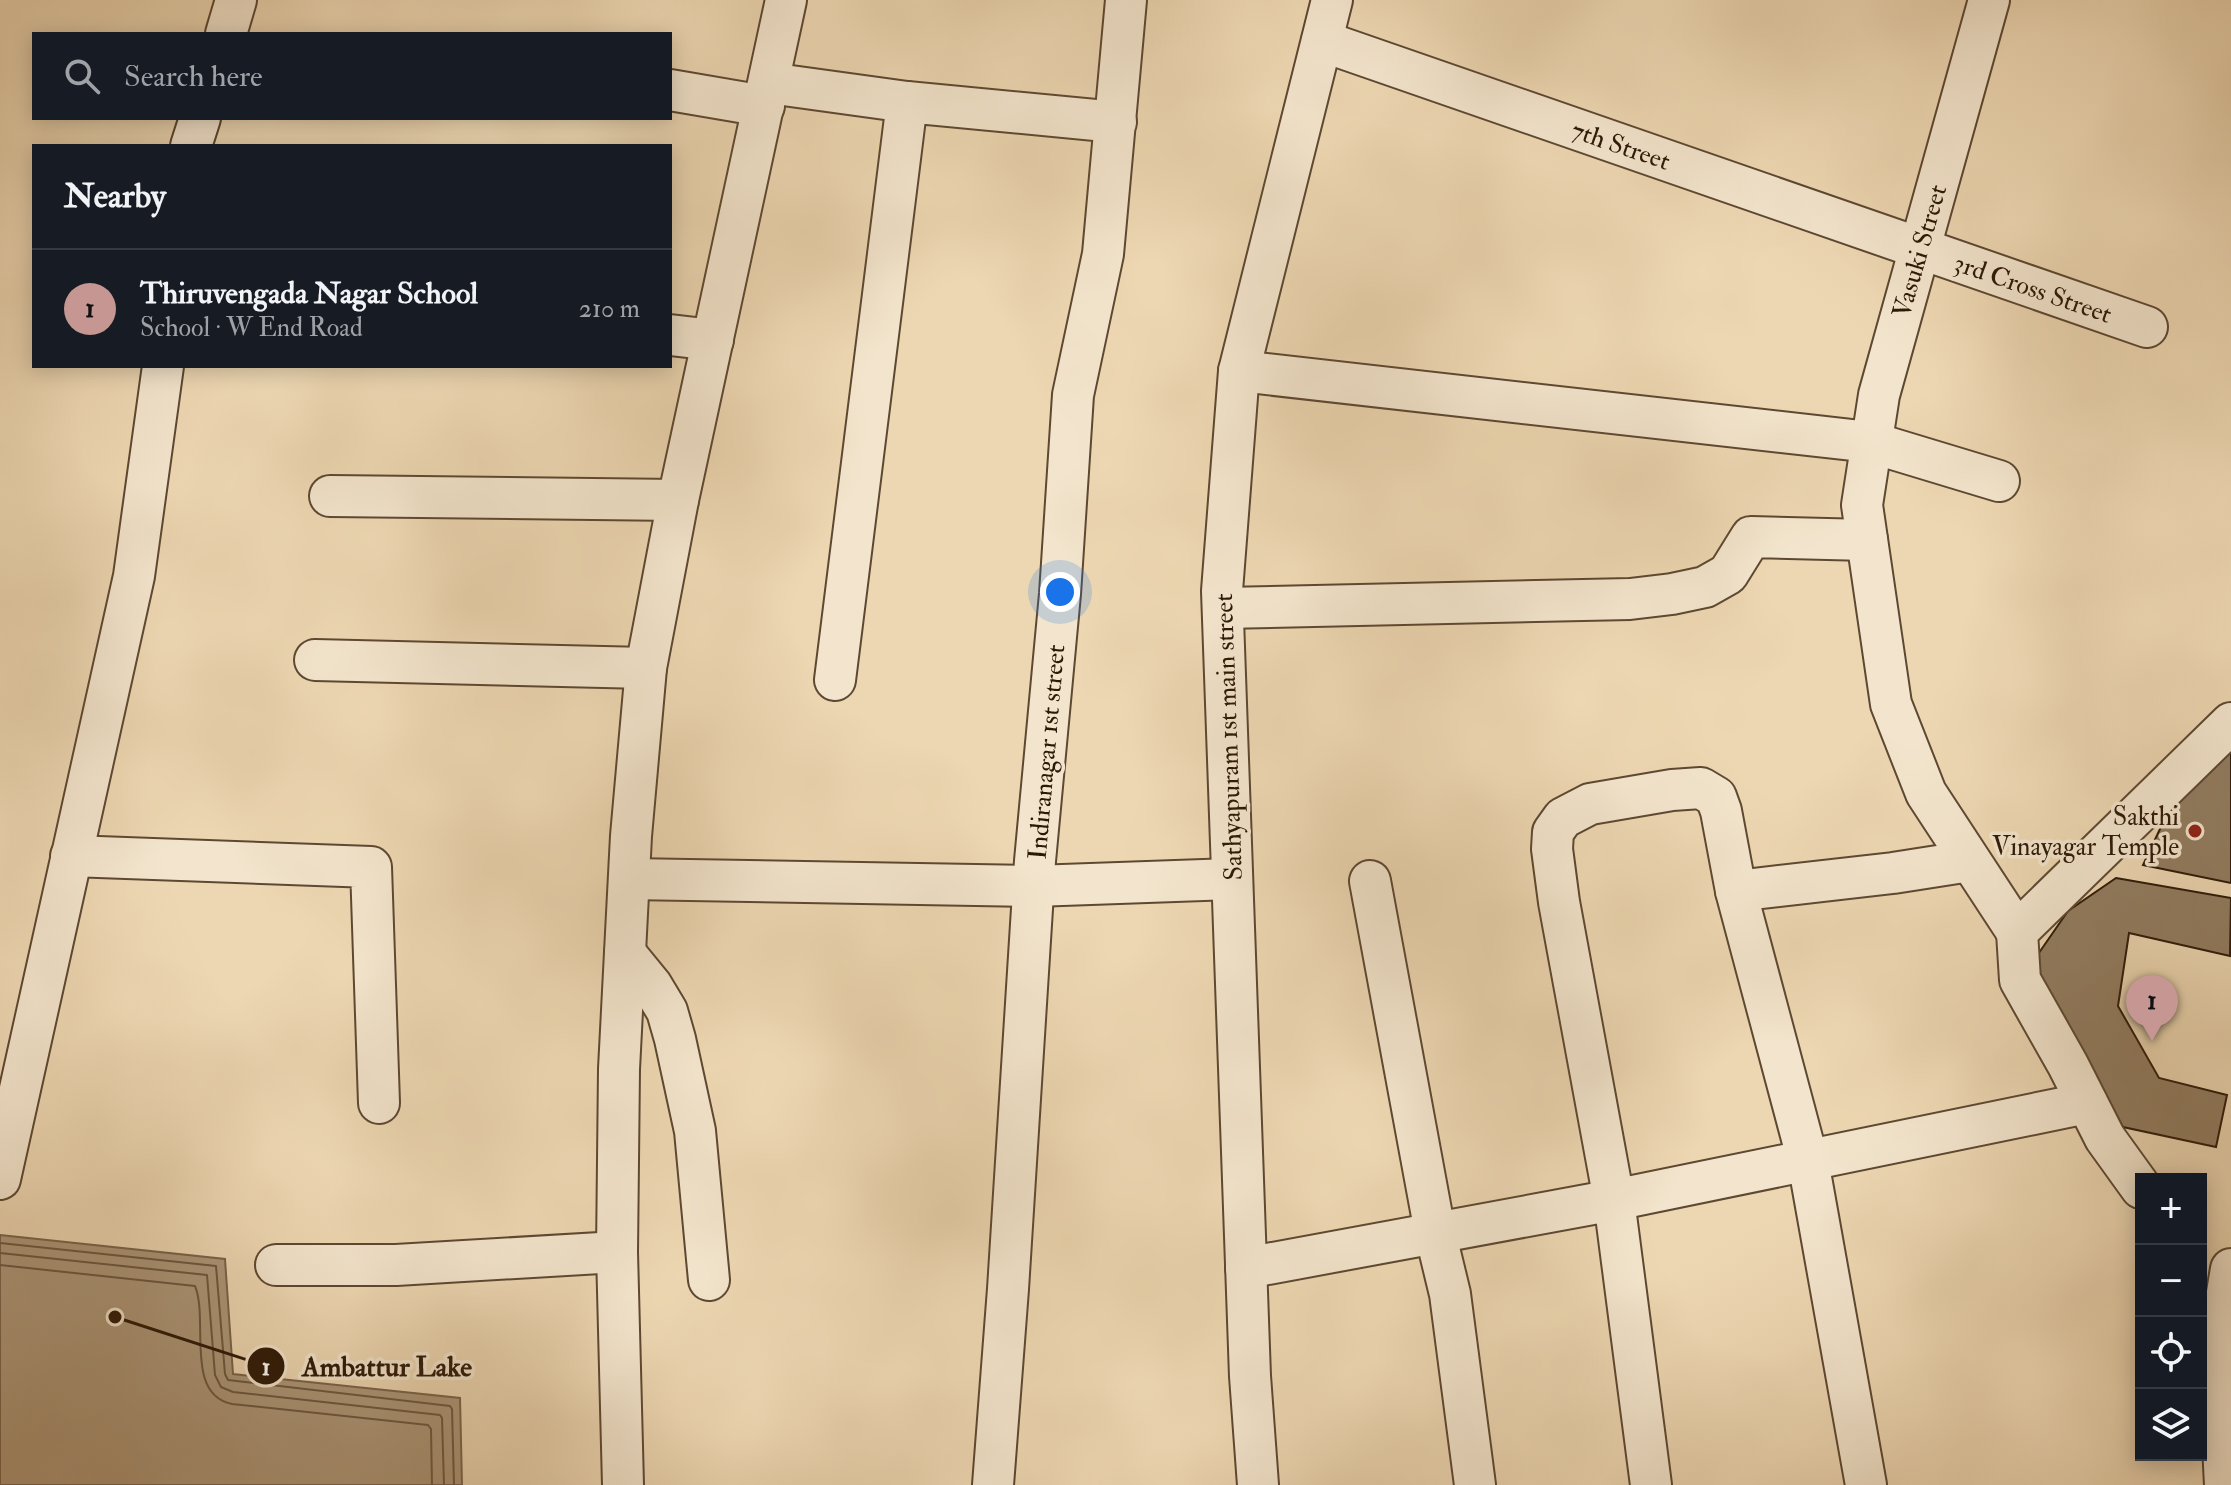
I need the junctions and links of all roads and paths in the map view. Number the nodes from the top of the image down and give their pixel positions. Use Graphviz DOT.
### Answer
graph roads {
  1 [pos="236,0"];
  2 [pos="786,0"];
  3 [pos="1126,0"];
  4 [pos="1332,0"];
  5 [pos="1989,0"];
  6 [pos="227,32"];
  7 [pos="1322,41"];
  8 [pos="672,90"];
  9 [pos="766,94"];
  10 [pos="907,102"];
  11 [pos="199,120"];
  12 [pos="1116,122"];
  13 [pos="192,144"];
  14 [pos="1920,249"];
  15 [pos="2147,327"];
  16 [pos="672,335"];
  17 [pos="713,340"];
  18 [pos="163,368"];
  19 [pos="1239,371"];
  20 [pos="1870,442"];
  21 [pos="1999,481"];
  22 [pos="330,496"];
  23 [pos="678,500"];
  24 [pos="1864,522"];
  25 [pos="1223,608"];
  26 [pos="315,660"];
  27 [pos="646,668"];
  28 [pos="835,680"];
  29 [pos="2231,723"];
  30 [pos="71,856"];
  31 [pos="1970,861"];
  32 [pos="629,879"];
  33 [pos="1232,879"];
  34 [pos="1370,881"];
  35 [pos="1034,886"];
  36 [pos="1736,891"];
  37 [pos="2017,932"];
  38 [pos="625,953"];
  39 [pos="379,1103"];
  40 [pos="2087,1103"];
  41 [pos="1808,1161"];
  42 [pos="0,1179"];
  43 [pos="2135,1180"];
  44 [pos="1614,1200"];
  45 [pos="1435,1232"];
  46 [pos="617,1252"];
  47 [pos="276,1265"];
  48 [pos="1246,1268"];
  49 [pos="2207,1275"];
  50 [pos="709,1280"];
  51 [pos="2228,1287"];
  52 [pos="2225,1372"];
  53 [pos="623,1485"];
  54 [pos="993,1485"];
  55 [pos="1258,1485"];
  56 [pos="1475,1485"];
  57 [pos="1651,1485"];
  58 [pos="1866,1485"];
  59 [pos="2225,1485"];
  1 -- 6 [label="street"];
  2 -- 9 [label="street"];
  3 -- 12 [label="street, Indiranagar 1st street"];
  4 -- 7 [label="street, Sathyapuram 1st main street"];
  5 -- 14 [label="street, Vasuki Street"];
  7 -- 14 [label="street, 7th Street"];
  7 -- 19 [label="street, Sathyapuram 1st main street"];
  8 -- 9 [label="street"];
  9 -- 10 [label="street"];
  9 -- 17 [label="street"];
  10 -- 12 [label="street"];
  10 -- 28 [label="street"];
  11 -- 13 [label="street"];
  12 -- 35 [label="street, Indiranagar 1st street"];
  14 -- 15 [label="street, 3rd Cross Street"];
  14 -- 20 [label="street, Vasuki Street"];
  16 -- 17 [label="street"];
  17 -- 23 [label="street"];
  18 -- 30 [label="street"];
  19 -- 20 [label="street"];
  19 -- 25 [label="street, Sathyapuram 1st main street"];
  20 -- 21 [label="street"];
  20 -- 24 [label="street, Vasuki Street"];
  22 -- 23 [label="street"];
  23 -- 27 [label="street"];
  24 -- 25 [label="street"];
  24 -- 31 [label="street, Vasuki Street"];
  25 -- 33 [label="street, Sathyapuram 1st main street"];
  26 -- 27 [label="street"];
  27 -- 32 [label="street"];
  29 -- 37 [label="street"];
  30 -- 39 [label="street"];
  30 -- 42 [label="street"];
  31 -- 36 [label="street"];
  31 -- 37 [label="street, Vasuki Street"];
  32 -- 35 [label="street"];
  32 -- 38 [label="street"];
  33 -- 35 [label="street"];
  33 -- 48 [label="street, Sathyapuram 1st main street"];
  34 -- 45 [label="street"];
  35 -- 54 [label="street, Indiranagar 1st street"];
  36 -- 41 [label="street"];
  36 -- 44 [label="street"];
  37 -- 40 [label="street"];
  38 -- 46 [label="street"];
  38 -- 50 [label="street"];
  40 -- 41 [label="street"];
  40 -- 43 [label="street"];
  41 -- 44 [label="street"];
  41 -- 58 [label="street"];
  44 -- 45 [label="street"];
  44 -- 57 [label="street"];
  45 -- 48 [label="street"];
  45 -- 56 [label="street"];
  46 -- 47 [label="street"];
  46 -- 53 [label="street"];
  48 -- 55 [label="street, Sathyapuram 1st main street"];
  49 -- 51 [label="street"];
  51 -- 52 [label="street"];
  52 -- 59 [label="street"];
}
